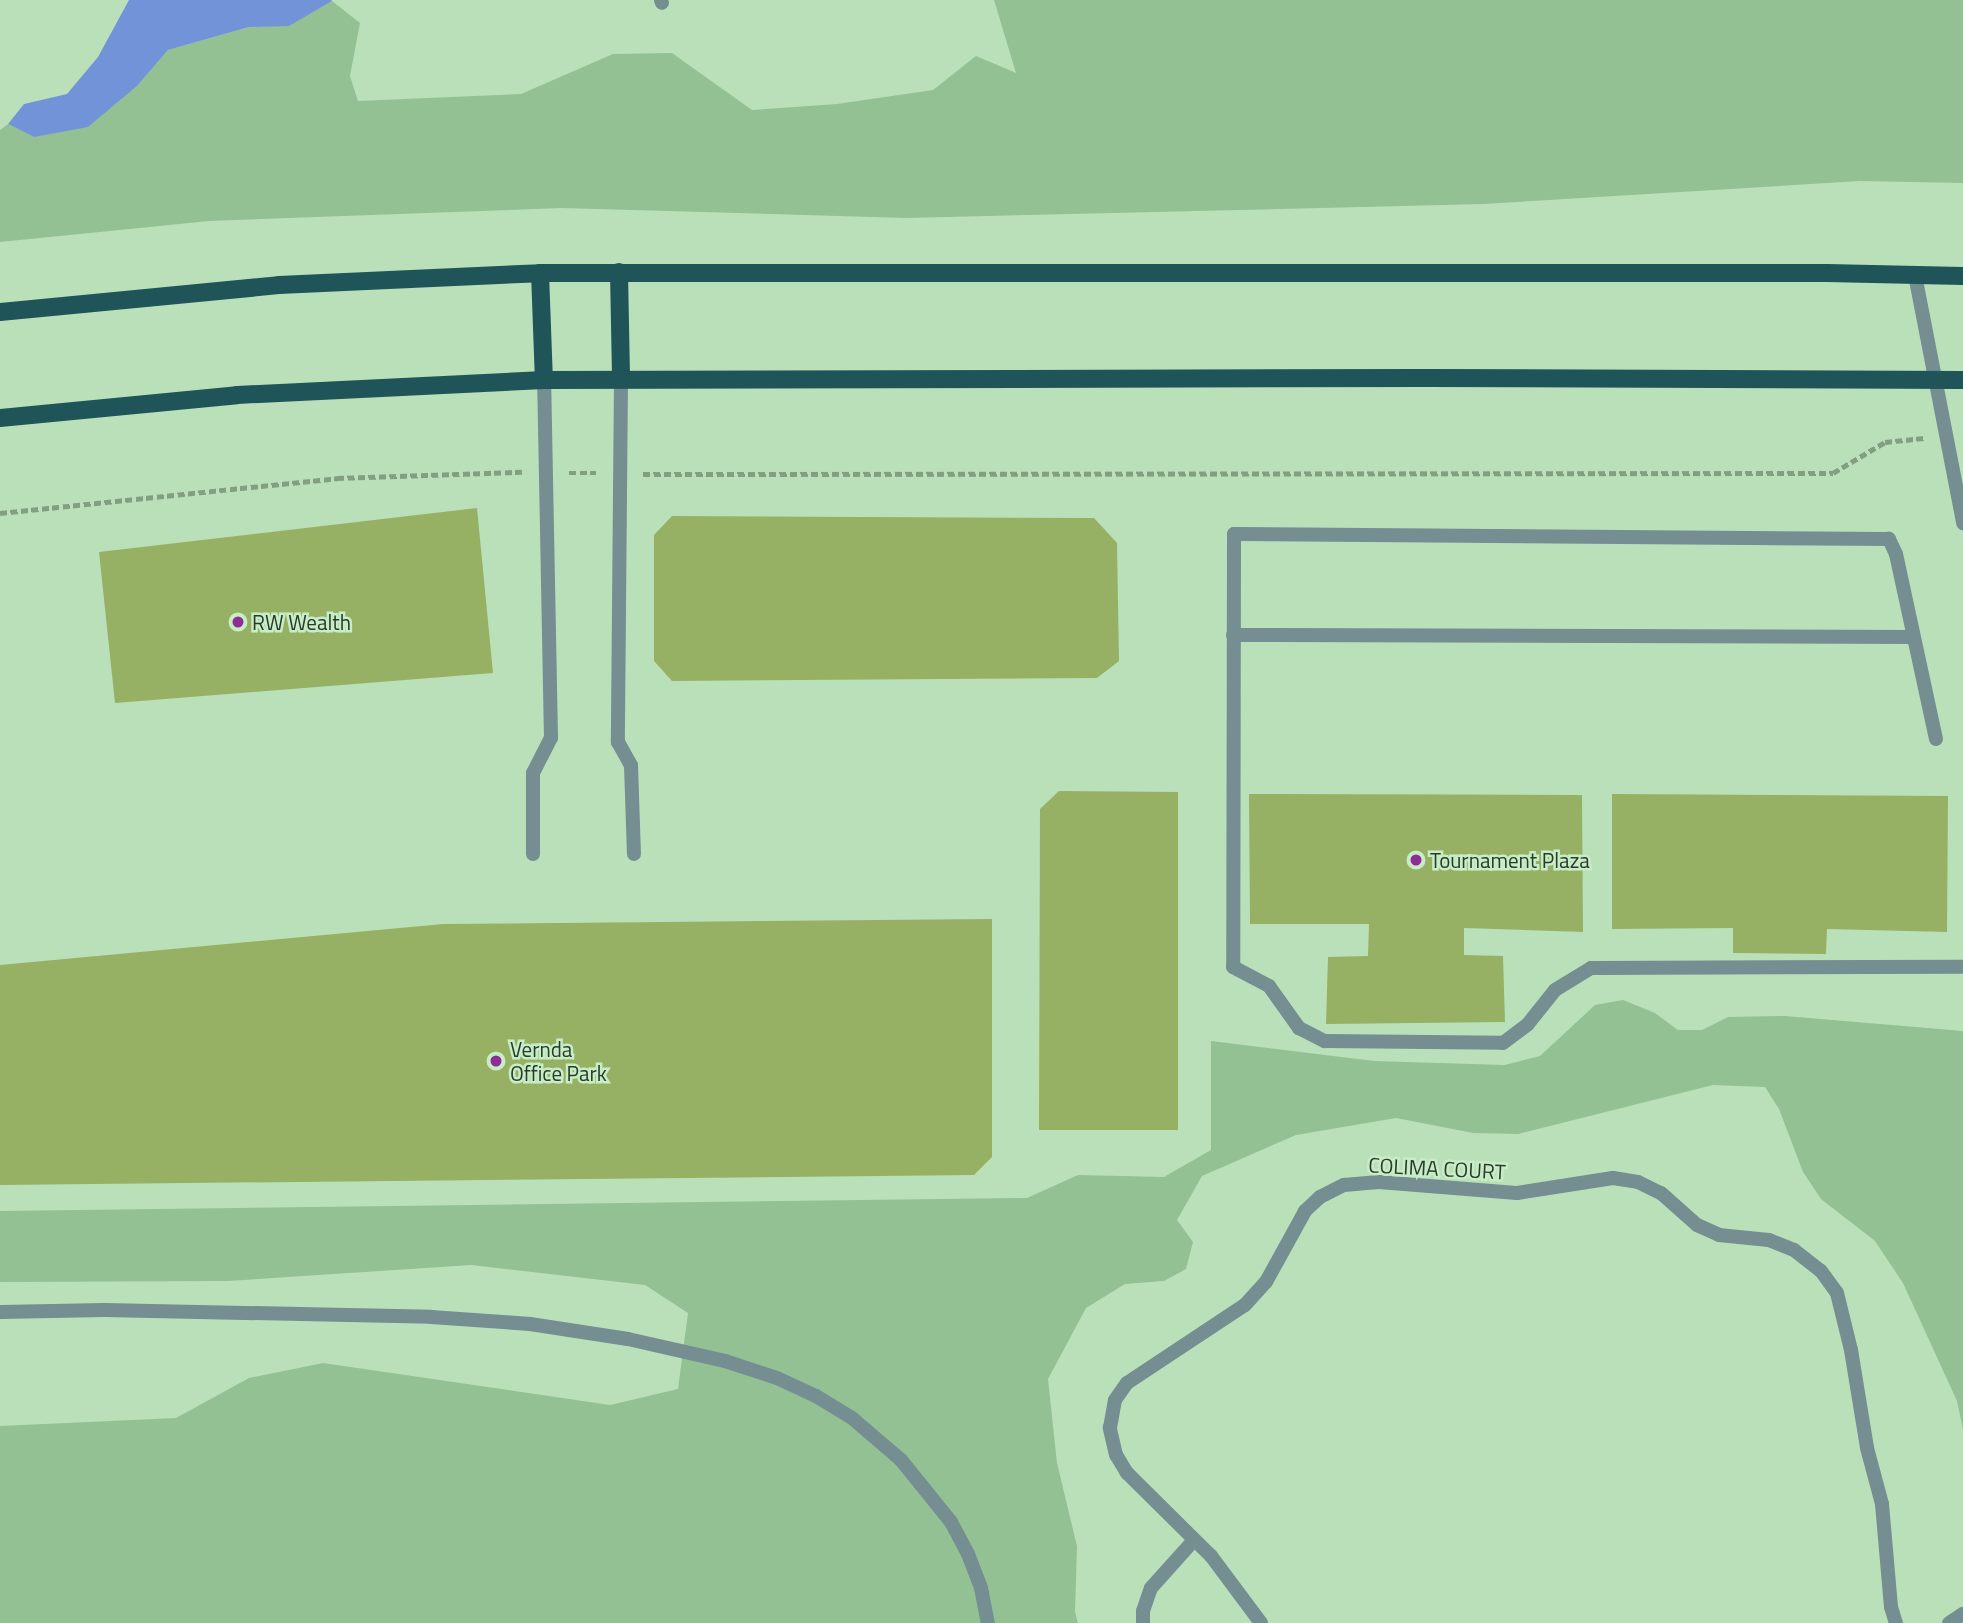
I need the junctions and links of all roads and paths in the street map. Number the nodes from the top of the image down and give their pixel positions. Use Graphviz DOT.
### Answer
graph roads {
  1 [pos="619,272"];
  2 [pos="540,273"];
  3 [pos="1915,275"];
  4 [pos="1963,276"];
  5 [pos="0,312"];
  6 [pos="621,379"];
  7 [pos="544,380"];
  8 [pos="1936,380"];
  9 [pos="1963,380"];
  10 [pos="0,418"];
  11 [pos="1946,438"];
  12 [pos="546,473"];
  13 [pos="621,473"];
  14 [pos="0,513"];
  15 [pos="1963,523"];
  16 [pos="1233,635"];
  17 [pos="1913,636"];
  18 [pos="1936,739"];
  19 [pos="533,854"];
  20 [pos="634,854"];
  21 [pos="1963,967"];
  22 [pos="0,1312"];
  23 [pos="1194,1540"];
  24 [pos="1963,1614"];
  25 [pos="988,1623"];
  26 [pos="1143,1623"];
  27 [pos="1261,1623"];
  28 [pos="1896,1623"];
  29 [pos="1949,1623"];
  1 -- 2 [label="main road"];
  1 -- 3 [label="main road"];
  1 -- 6 [label="main road"];
  2 -- 5 [label="main road"];
  2 -- 7 [label="main road"];
  3 -- 4 [label="main road"];
  3 -- 8 [label="street"];
  6 -- 7 [label="main road"];
  6 -- 8 [label="main road"];
  6 -- 13 [label="street"];
  7 -- 10 [label="main road"];
  7 -- 12 [label="street"];
  8 -- 9 [label="main road"];
  8 -- 11 [label="street"];
  11 -- 13 [label="path"];
  11 -- 15 [label="street"];
  12 -- 13 [label="path"];
  12 -- 14 [label="path"];
  12 -- 19 [label="street"];
  13 -- 20 [label="street"];
  16 -- 17 [label="street"];
  16 -- 17 [label="street"];
  16 -- 21 [label="street"];
  17 -- 18 [label="street"];
  22 -- 25 [label="street"];
  23 -- 26 [label="street"];
  23 -- 27 [label="street, COLIMA COURT"];
  23 -- 28 [label="street, COLIMA COURT"];
  24 -- 29 [label="street"];
}
